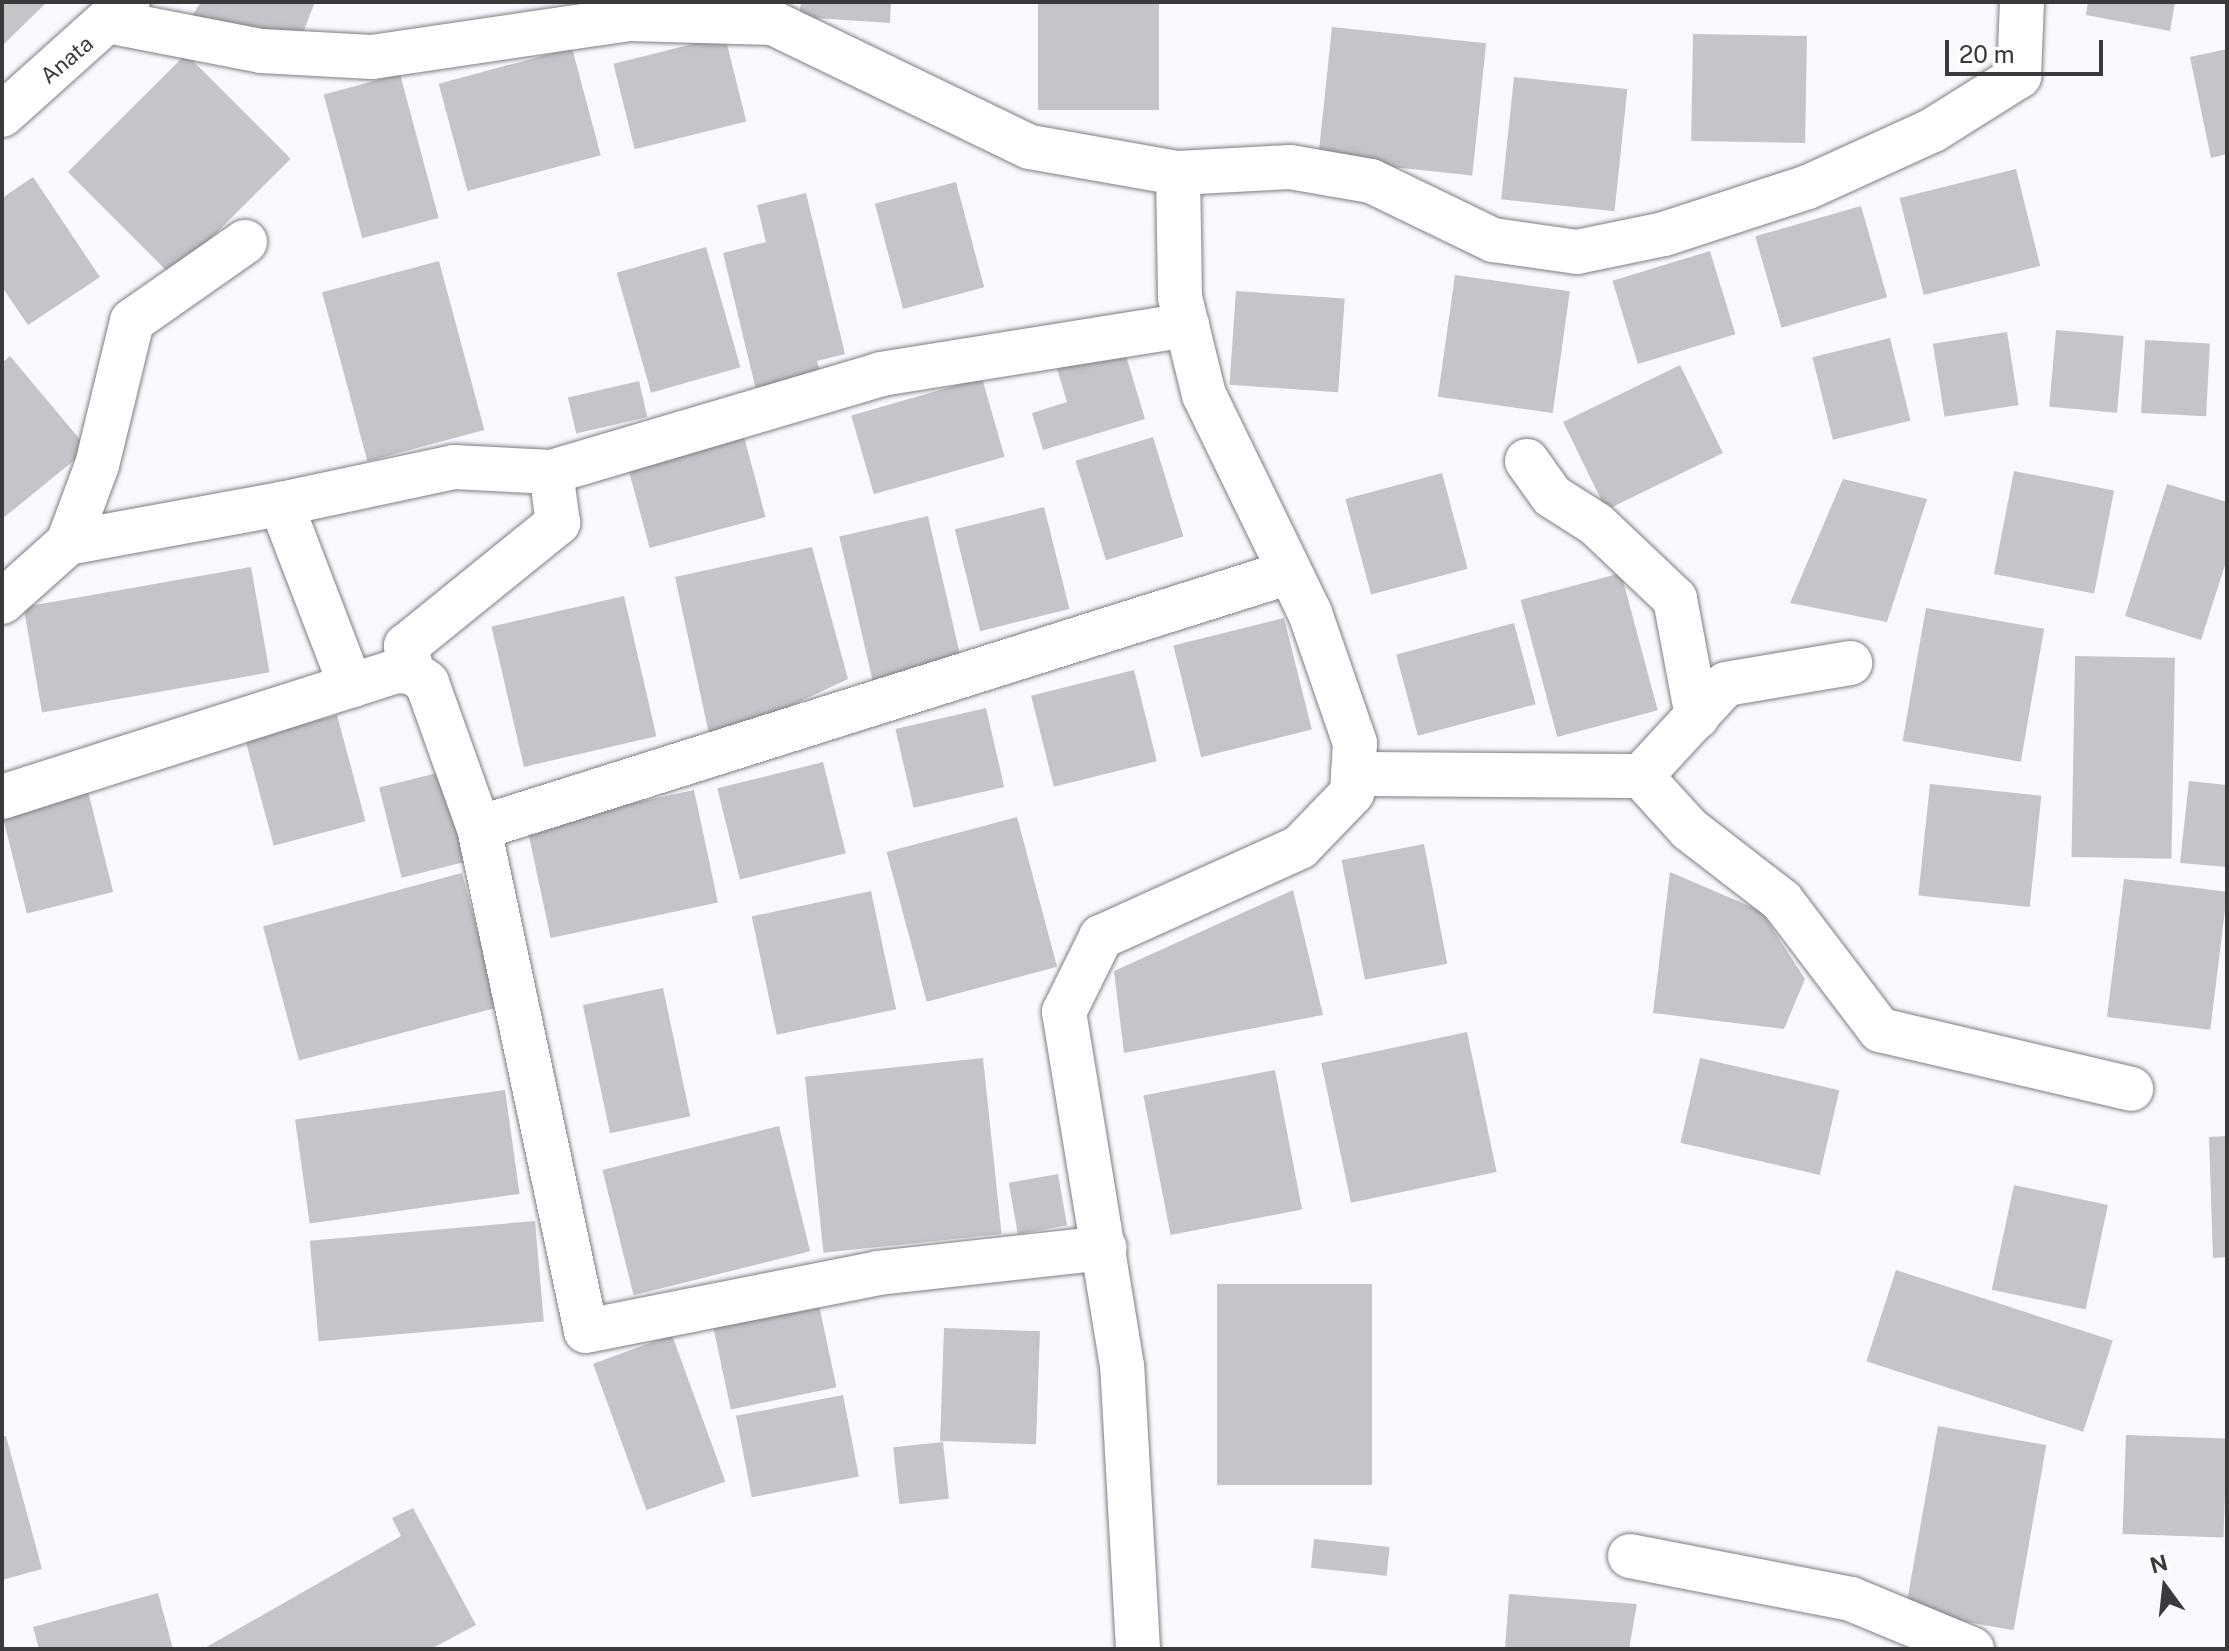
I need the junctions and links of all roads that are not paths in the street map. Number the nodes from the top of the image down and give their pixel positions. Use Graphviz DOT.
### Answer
graph roads {
  1 [pos="2022,2"];
  2 [pos="120,12"];
  3 [pos="2,115"];
  4 [pos="1178,173"];
  5 [pos="245,242"];
  6 [pos="1187,325"];
  7 [pos="1527,461"];
  8 [pos="551,472"];
  9 [pos="281,504"];
  10 [pos="68,543"];
  11 [pos="1290,572"];
  12 [pos="2,602"];
  13 [pos="1850,663"];
  14 [pos="412,672"];
  15 [pos="351,686"];
  16 [pos="1697,717"];
  17 [pos="1353,774"];
  18 [pos="1641,776"];
  19 [pos="2,797"];
  20 [pos="479,828"];
  21 [pos="2131,1089"];
  22 [pos="1105,1248"];
  23 [pos="1630,1556"];
  24 [pos="1138,1649"];
  25 [pos="1972,1649"];
  1 -- 4 [label="street"];
  2 -- 3 [label="street, Anata"];
  2 -- 4 [label="street"];
  4 -- 6 [label="street"];
  5 -- 10 [label="street"];
  6 -- 8 [label="street"];
  6 -- 11 [label="street"];
  7 -- 16 [label="street"];
  8 -- 9 [label="street"];
  8 -- 14 [label="street"];
  9 -- 10 [label="street"];
  9 -- 15 [label="street"];
  10 -- 12 [label="street"];
  11 -- 17 [label="street"];
  11 -- 20 [label="street"];
  13 -- 16 [label="street"];
  14 -- 15 [label="street"];
  14 -- 20 [label="street"];
  15 -- 19 [label="street"];
  16 -- 18 [label="street"];
  17 -- 18 [label="street"];
  17 -- 22 [label="street"];
  18 -- 21 [label="street"];
  20 -- 22 [label="street"];
  22 -- 24 [label="street"];
  23 -- 25 [label="street"];
}
